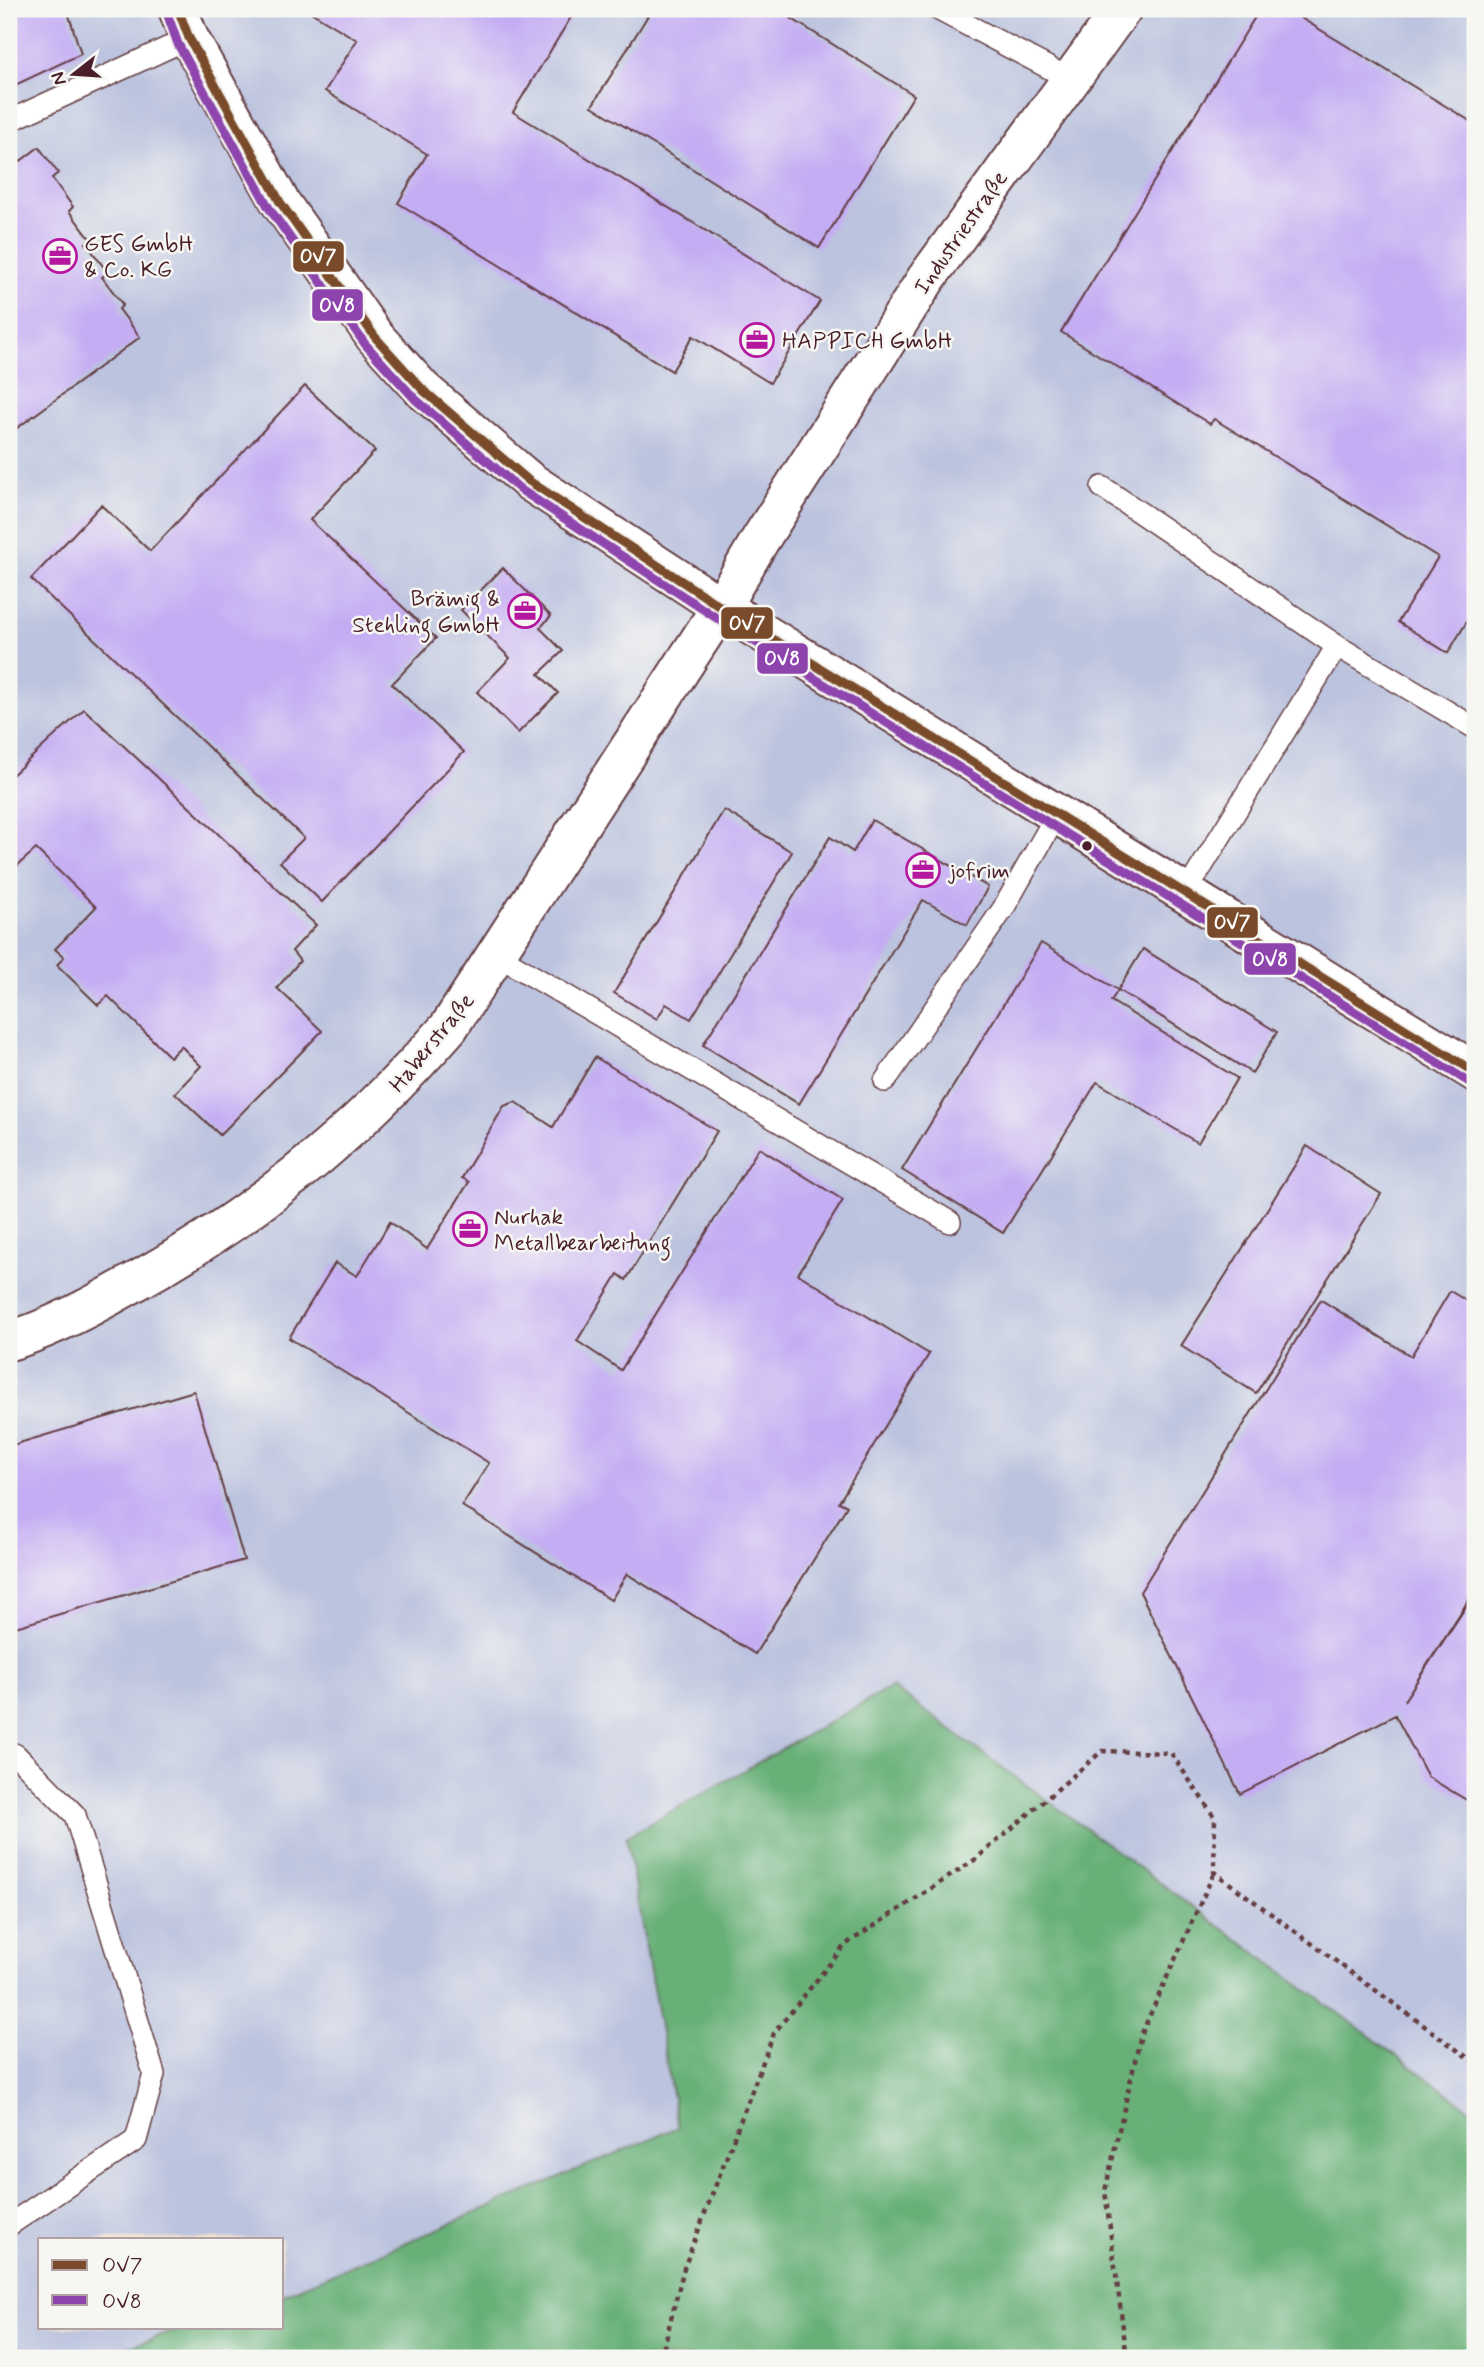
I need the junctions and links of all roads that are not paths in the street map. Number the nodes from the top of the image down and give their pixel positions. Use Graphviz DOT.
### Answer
graph roads {
  1 [pos="937,9"];
  2 [pos="1122,9"];
  3 [pos="184,23"];
  4 [pos="1070,79"];
  5 [pos="9,121"];
  6 [pos="1102,487"];
  7 [pos="721,607"];
  8 [pos="1337,646"];
  9 [pos="1475,728"];
  10 [pos="1057,814"];
  11 [pos="1185,894"];
  12 [pos="497,956"];
  13 [pos="1475,1072"];
  14 [pos="884,1081"];
  15 [pos="950,1222"];
  16 [pos="9,1341"];
  17 [pos="9,1752"];
  18 [pos="9,2225"];
  1 -- 4 [label="lane"];
  2 -- 4 [label="street, Industriestraße"];
  3 -- 5 [label="lane"];
  3 -- 7 [label="street"];
  4 -- 7 [label="street, Industriestraße"];
  6 -- 8 [label="lane"];
  7 -- 10 [label="street"];
  7 -- 12 [label="street, Haberstraße"];
  8 -- 9 [label="lane"];
  8 -- 11 [label="lane"];
  10 -- 11 [label="street"];
  10 -- 14 [label="lane"];
  11 -- 13 [label="street"];
  12 -- 15 [label="lane"];
  12 -- 16 [label="street, Haberstraße"];
  17 -- 18 [label="lane"];
}
